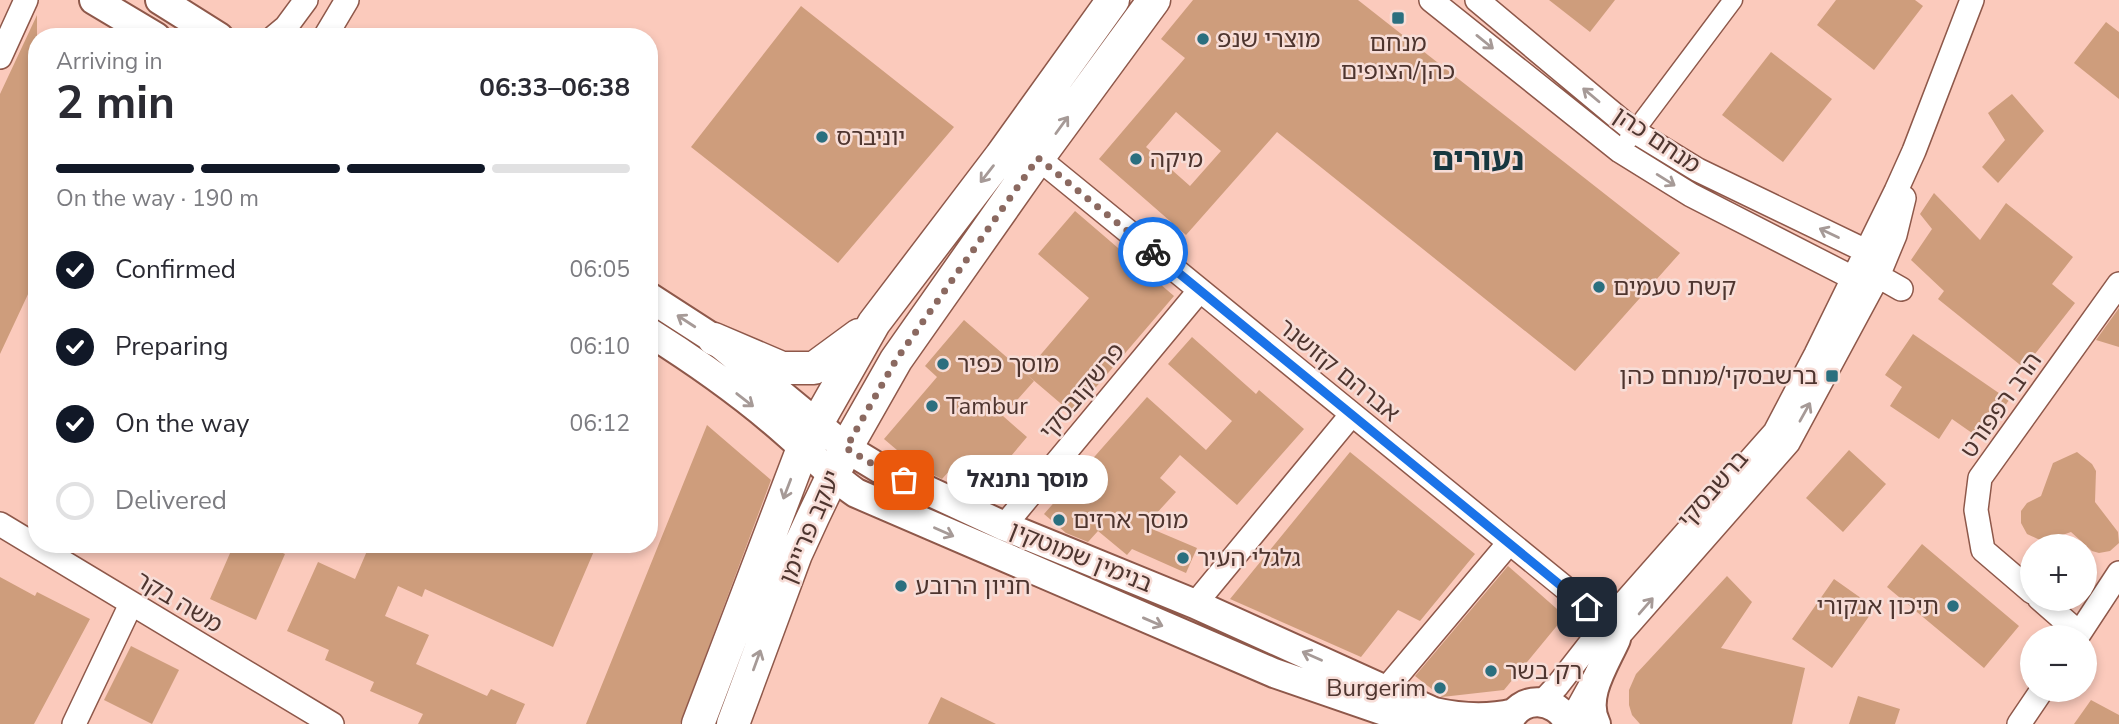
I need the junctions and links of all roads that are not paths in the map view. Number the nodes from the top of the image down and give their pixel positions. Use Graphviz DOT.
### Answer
graph roads {
  1 [pos="26,0"];
  2 [pos="94,0"];
  3 [pos="160,0"];
  4 [pos="306,0"];
  5 [pos="347,0"];
  6 [pos="1113,0"];
  7 [pos="1154,0"];
  8 [pos="1431,0"];
  9 [pos="1477,0"];
  10 [pos="1733,0"];
  11 [pos="1972,0"];
  12 [pos="1458,8"];
  13 [pos="141,28"];
  14 [pos="205,28"];
  15 [pos="285,28"];
  16 [pos="330,28"];
  17 [pos="0,57"];
  18 [pos="1633,131"];
  19 [pos="1914,151"];
  20 [pos="1620,152"];
  21 [pos="1038,158"];
  22 [pos="1866,251"];
  23 [pos="1878,276"];
  24 [pos="1853,278"];
  25 [pos="2119,284"];
  26 [pos="1901,289"];
  27 [pos="1200,290"];
  28 [pos="658,302"];
  29 [pos="874,323"];
  30 [pos="658,338"];
  31 [pos="714,339"];
  32 [pos="1352,414"];
  33 [pos="810,435"];
  34 [pos="846,448"];
  35 [pos="831,476"];
  36 [pos="0,524"];
  37 [pos="1004,526"];
  38 [pos="28,541"];
  39 [pos="1509,543"];
  40 [pos="47,553"];
  41 [pos="2119,573"];
  42 [pos="2020,582"];
  43 [pos="131,604"];
  44 [pos="1195,604"];
  45 [pos="2053,611"];
  46 [pos="2067,625"];
  47 [pos="2085,625"];
  48 [pos="1611,631"];
  49 [pos="1380,699"];
  50 [pos="1542,702"];
  51 [pos="2034,702"];
  52 [pos="1511,718"];
  53 [pos="74,724"];
  54 [pos="332,724"];
  55 [pos="698,724"];
  56 [pos="733,724"];
  57 [pos="1422,724"];
  58 [pos="1569,724"];
  59 [pos="1596,724"];
  60 [pos="2019,724"];
  1 -- 17 [label="street"];
  2 -- 13 [label="street"];
  3 -- 14 [label="street"];
  4 -- 15 [label="street"];
  5 -- 16 [label="street"];
  6 -- 29 [label="main road, יעקב פריימן, one-way"];
  21 -- 7 [label="main road, יעקב פריימן, one-way"];
  8 -- 12 [label="street, מנחם כהן"];
  18 -- 9 [label="street, מנחם כהן, one-way"];
  10 -- 18 [label="street"];
  11 -- 19 [label="street"];
  12 -- 20 [label="street, מנחם כהן, one-way"];
  18 -- 20 [label="street"];
  22 -- 18 [label="street, מנחם כהן, one-way"];
  19 -- 22 [label="street, ברשבסקי"];
  19 -- 23 [label="street, ברשבסקי"];
  20 -- 24 [label="street, מנחם כהן, one-way"];
  21 -- 27 [label="street, אברהם קזושנר"];
  21 -- 34 [label="main road, יעקב פריימן"];
  22 -- 23 [label="street"];
  22 -- 24 [label="street, ברשבסקי"];
  23 -- 24 [label="street"];
  23 -- 26 [label="street"];
  48 -- 23 [label="street, ברשבסקי, one-way"];
  24 -- 48 [label="street, ברשבסקי"];
  25 -- 42 [label="street, הרב רפפורט"];
  27 -- 32 [label="street, אברהם קזושנר"];
  27 -- 37 [label="street, פרשקובסקי"];
  31 -- 28 [label="street, בנימין שמוטקין, one-way"];
  29 -- 31 [label="main road"];
  29 -- 33 [label="main road, יעקב פריימן"];
  30 -- 33 [label="street, בנימין שמוטקין, one-way"];
  31 -- 33 [label="street, בנימין שמוטקין"];
  32 -- 39 [label="street, אברהם קזושנר"];
  32 -- 44 [label="street"];
  33 -- 34 [label="street, בנימין שמוטקין"];
  33 -- 35 [label="street, בנימין שמוטקין"];
  33 -- 55 [label="main road, יעקב פריימן, one-way"];
  34 -- 35 [label="main road, יעקב פריימן"];
  34 -- 37 [label="street, בנימין שמוטקין"];
  35 -- 49 [label="street, בנימין שמוטקין, one-way"];
  56 -- 35 [label="main road, יעקב פריימן, one-way"];
  36 -- 38 [label="street, משה בקר"];
  37 -- 44 [label="street, בנימין שמוטקין"];
  39 -- 48 [label="street, אברהם קזושנר"];
  39 -- 49 [label="street"];
  40 -- 43 [label="street, משה בקר"];
  41 -- 47 [label="street"];
  43 -- 53 [label="street"];
  43 -- 54 [label="street, משה בקר"];
  49 -- 44 [label="street, בנימין שמוטקין, one-way"];
  45 -- 46 [label="street"];
  48 -- 50 [label="street, ברשבסקי"];
  48 -- 58 [label="street, ברשבסקי"];
  48 -- 59 [label="street"];
  49 -- 52 [label="street, בנימין שמוטקין"];
  49 -- 57 [label="street, בנימין שמוטקין"];
  50 -- 52 [label="street, בנימין שמוטקין"];
  50 -- 58 [label="street"];
  51 -- 60 [label="street"];
}
